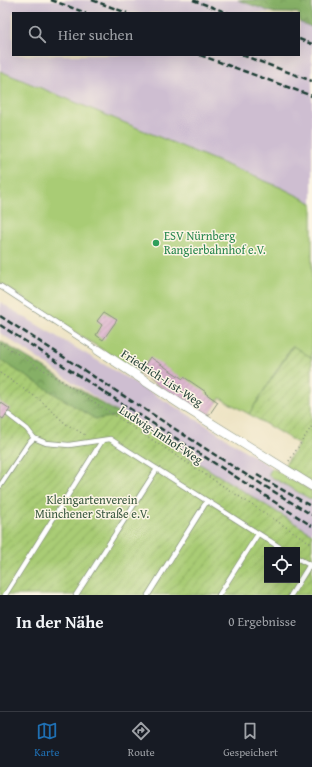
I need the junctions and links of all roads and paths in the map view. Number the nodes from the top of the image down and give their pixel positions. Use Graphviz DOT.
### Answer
graph roads {
  1 [pos="0,286"];
  2 [pos="0,343"];
  3 [pos="98,350"];
  4 [pos="0,373"];
  5 [pos="9,415"];
  6 [pos="312,426"];
  7 [pos="34,438"];
  8 [pos="102,440"];
  9 [pos="157,469"];
  10 [pos="284,470"];
  11 [pos="0,486"];
  12 [pos="312,486"];
  13 [pos="207,501"];
  14 [pos="258,534"];
  15 [pos="312,544"];
  16 [pos="279,547"];
  17 [pos="300,560"];
  18 [pos="311,566"];
  19 [pos="5,595"];
  20 [pos="76,595"];
  21 [pos="148,595"];
  22 [pos="219,595"];
  23 [pos="291,595"];
  1 -- 3 [label="lane, Friedrich-List-Weg"];
  2 -- 15 [label="path, Ludwig-Imhof-Weg"];
  3 -- 10 [label="street, Friedrich-List-Weg"];
  4 -- 8 [label="path"];
  5 -- 7 [label="lane"];
  6 -- 10 [label="path"];
  7 -- 8 [label="lane"];
  7 -- 11 [label="lane"];
  8 -- 9 [label="lane"];
  8 -- 19 [label="lane"];
  9 -- 13 [label="lane"];
  9 -- 20 [label="lane"];
  10 -- 12 [label="street, Friedrich-List-Weg"];
  13 -- 14 [label="lane"];
  13 -- 21 [label="lane"];
  14 -- 16 [label="lane"];
  14 -- 22 [label="lane"];
  17 -- 18 [label="lane"];
  18 -- 23 [label="lane"];
}
